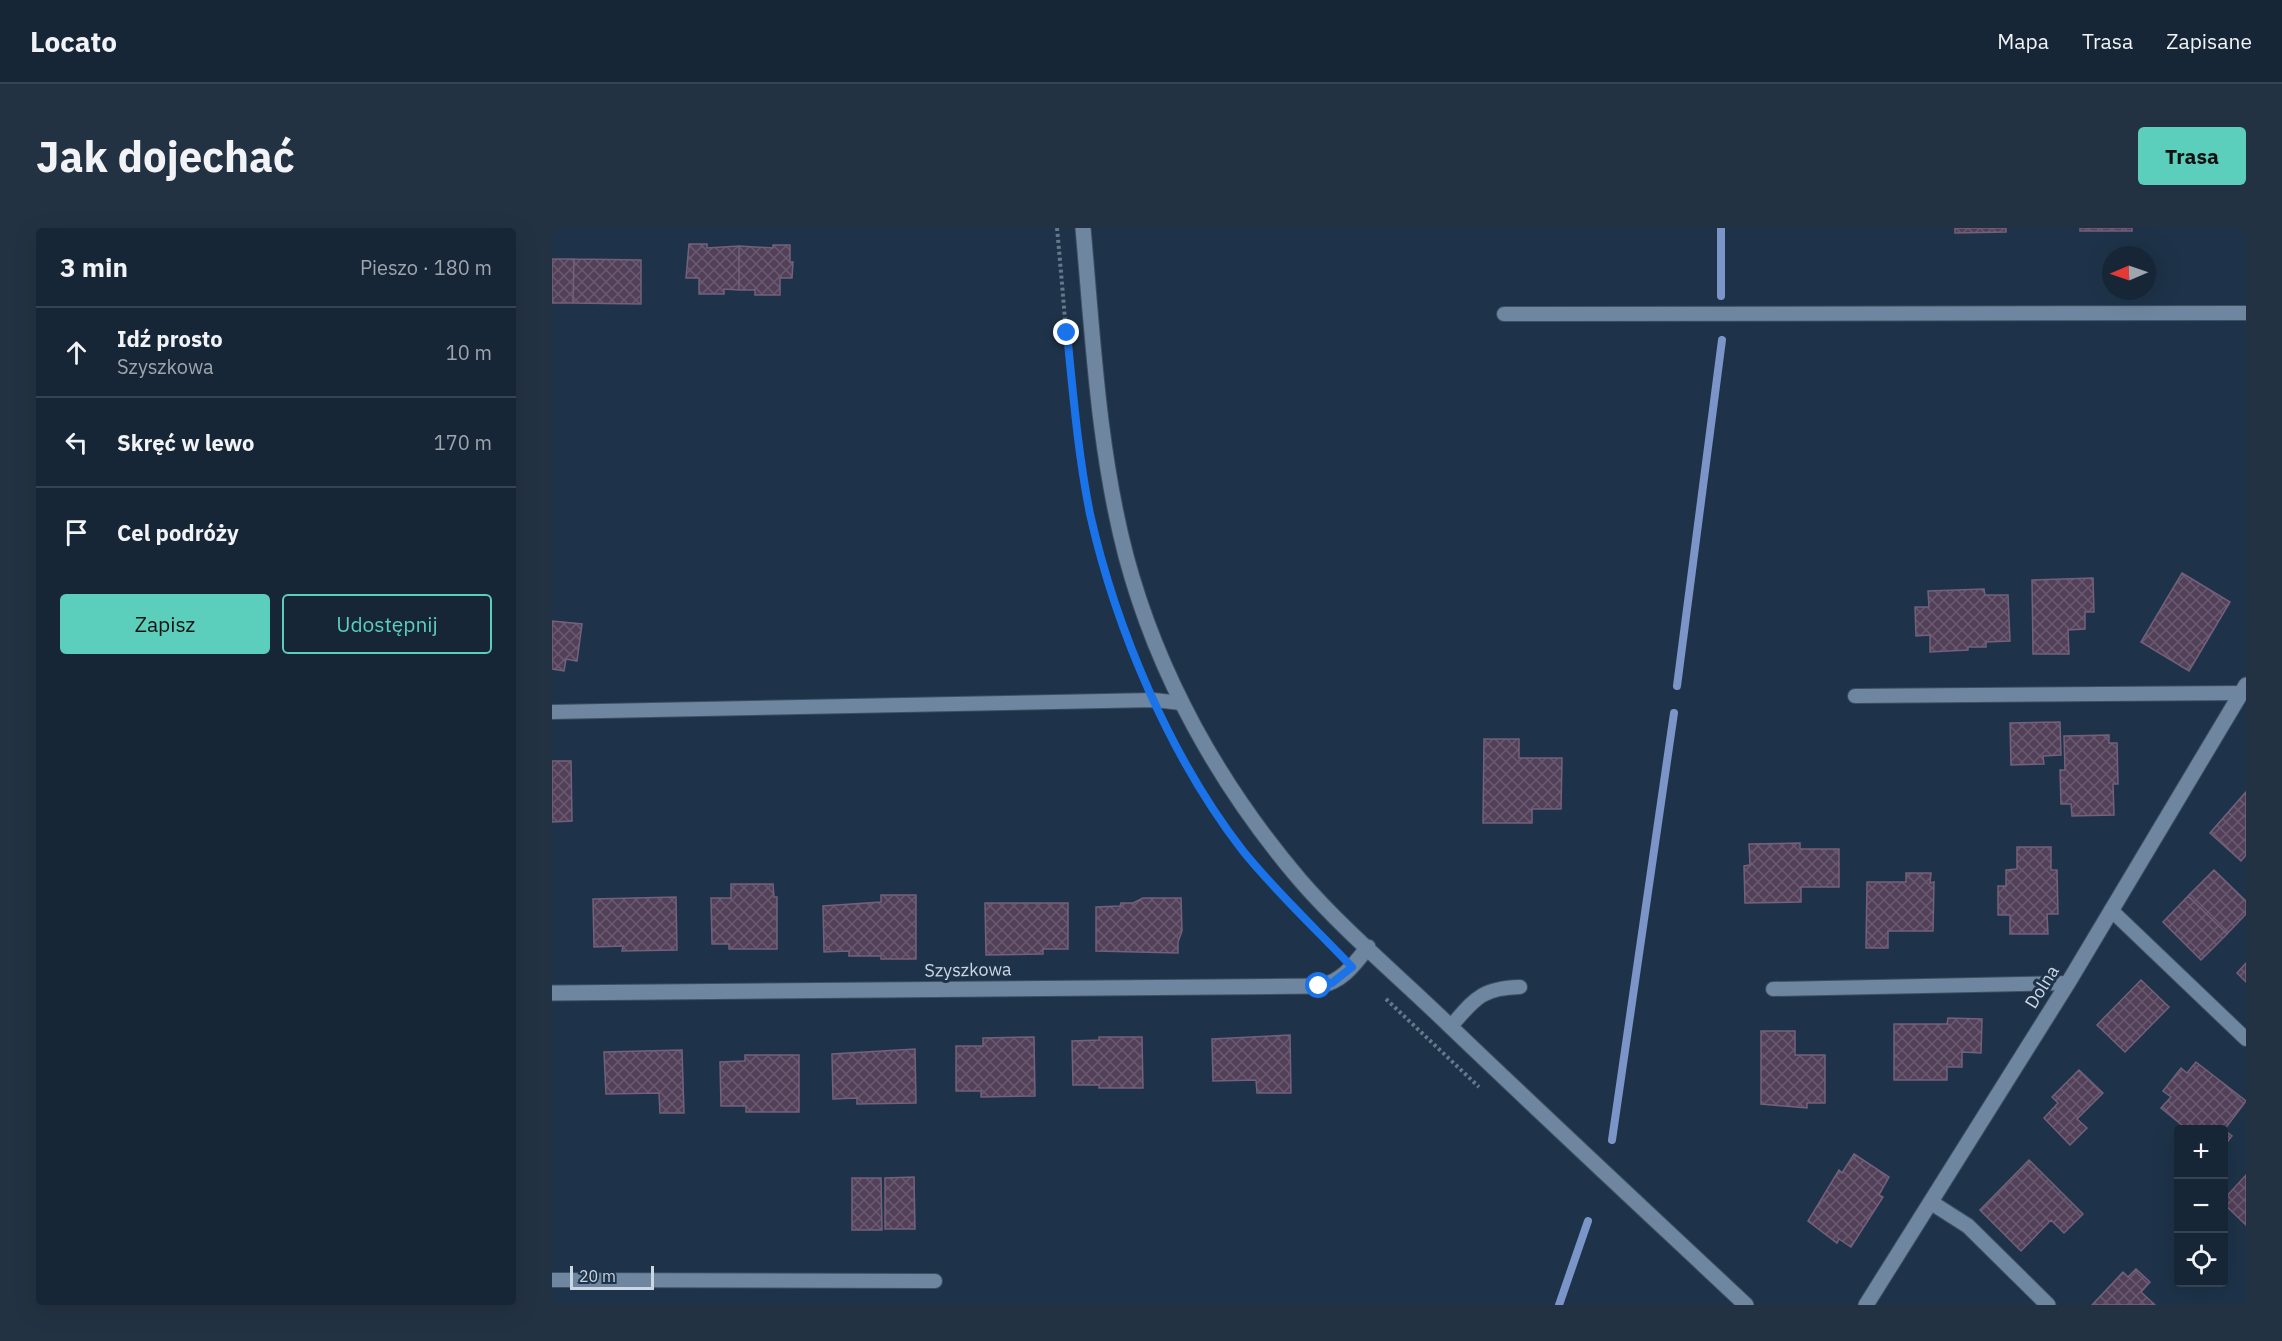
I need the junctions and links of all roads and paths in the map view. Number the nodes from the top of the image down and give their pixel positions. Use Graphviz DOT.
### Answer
graph roads {
  1 [pos="1057,228"];
  2 [pos="1083,228"];
  3 [pos="2246,313"];
  4 [pos="1504,314"];
  5 [pos="1117,608"];
  6 [pos="2244,689"];
  7 [pos="1854,696"];
  8 [pos="1154,700"];
  9 [pos="1181,703"];
  10 [pos="552,712"];
  11 [pos="1267,877"];
  12 [pos="2111,910"];
  13 [pos="1368,947"];
  14 [pos="1352,967"];
  15 [pos="2068,983"];
  16 [pos="1520,987"];
  17 [pos="1773,989"];
  18 [pos="552,993"];
  19 [pos="1451,1026"];
  20 [pos="2246,1039"];
  21 [pos="1481,1089"];
  22 [pos="1932,1203"];
  23 [pos="552,1280"];
  24 [pos="935,1281"];
  25 [pos="1746,1305"];
  26 [pos="1866,1305"];
  27 [pos="2048,1305"];
  1 -- 5 [label="path"];
  2 -- 9 [label="street"];
  3 -- 4 [label="lane"];
  6 -- 7 [label="lane"];
  6 -- 12 [label="street, Dolna"];
  8 -- 9 [label="lane"];
  8 -- 10 [label="lane"];
  8 -- 11 [label="path"];
  9 -- 13 [label="street"];
  12 -- 15 [label="street, Dolna"];
  12 -- 20 [label="lane"];
  13 -- 14 [label="street, Szyszkowa"];
  13 -- 19 [label="street"];
  14 -- 18 [label="street, Szyszkowa"];
  14 -- 21 [label="path"];
  15 -- 17 [label="lane"];
  15 -- 22 [label="street, Dolna"];
  16 -- 19 [label="lane"];
  19 -- 25 [label="street"];
  22 -- 26 [label="street, Dolna"];
  22 -- 27 [label="street"];
  23 -- 24 [label="lane"];
}
